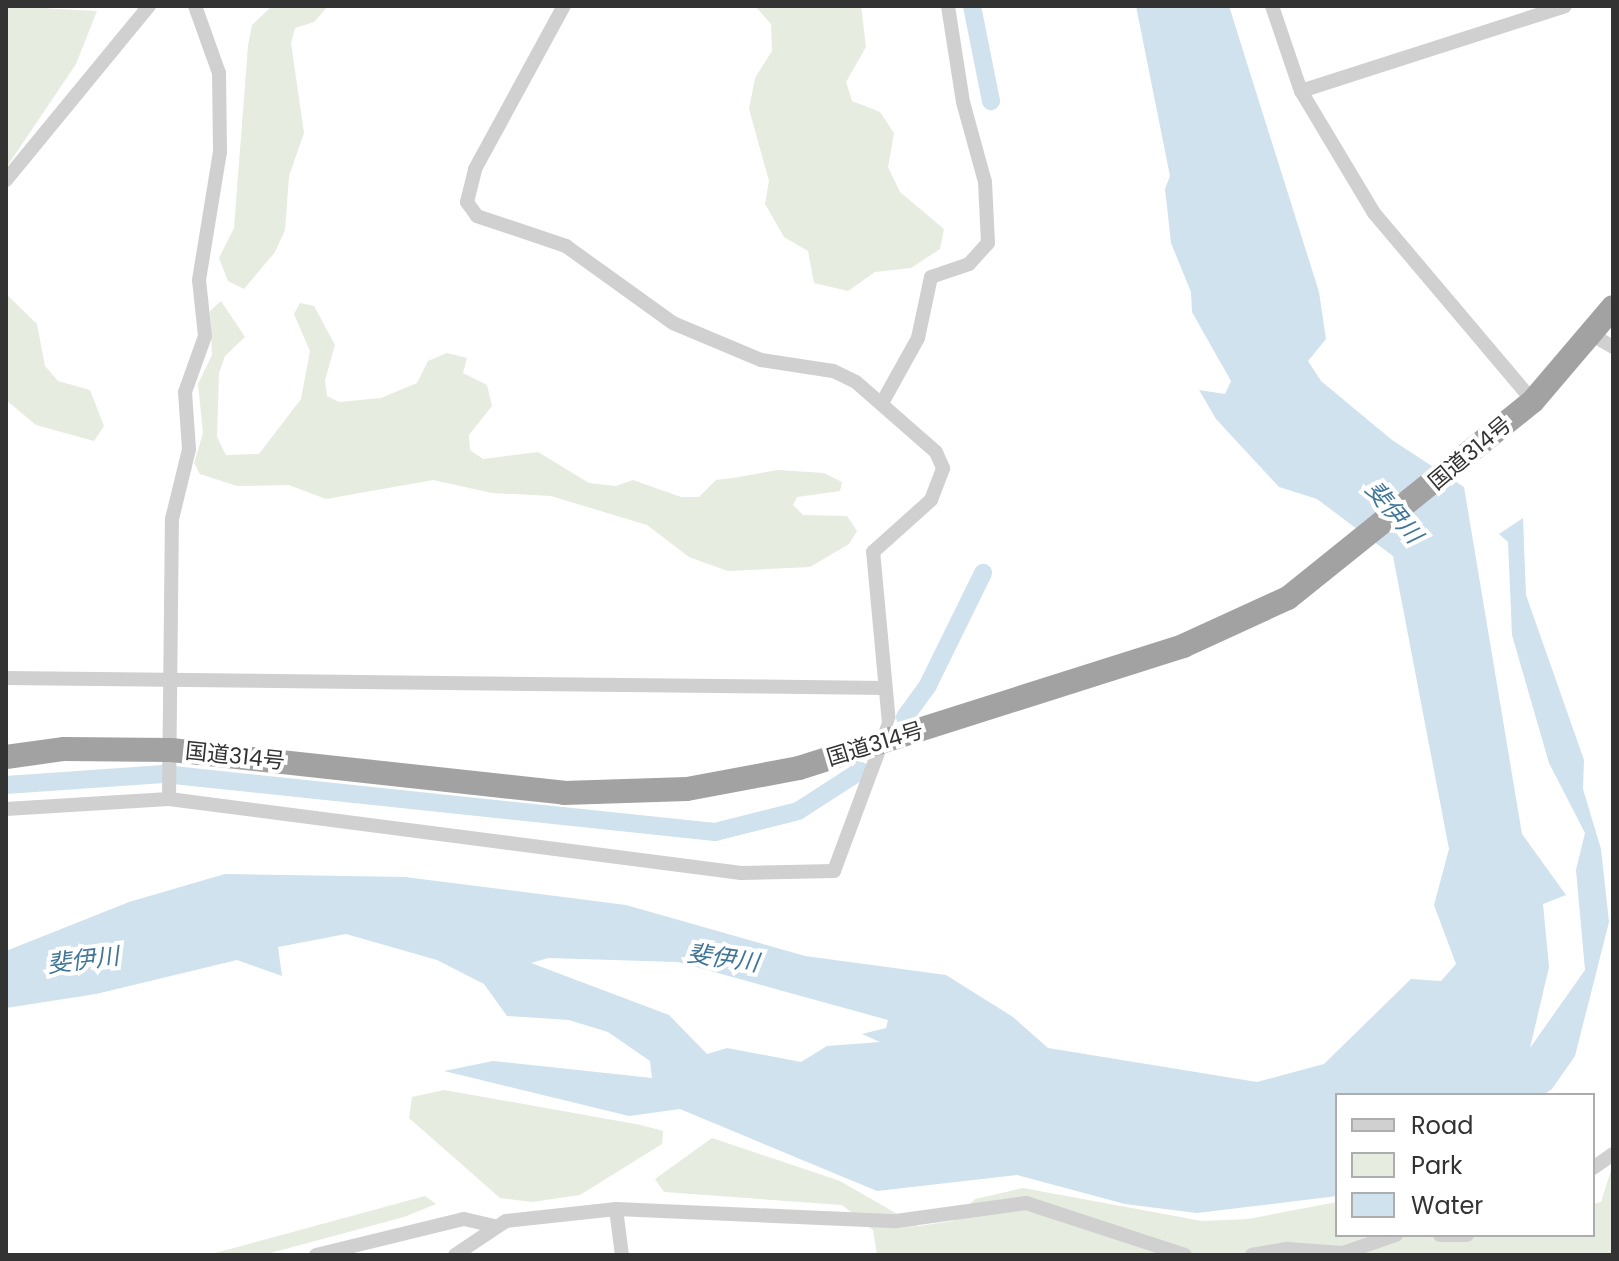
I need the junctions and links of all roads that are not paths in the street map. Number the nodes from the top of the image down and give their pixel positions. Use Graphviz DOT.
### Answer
graph roads {
  1 [pos="149,6"];
  2 [pos="195,6"];
  3 [pos="564,6"];
  4 [pos="948,6"];
  5 [pos="1272,6"];
  6 [pos="1565,6"];
  7 [pos="1301,91"];
  8 [pos="6,180"];
  9 [pos="1613,307"];
  10 [pos="1603,342"];
  11 [pos="882,403"];
  12 [pos="1530,404"];
  13 [pos="6,678"];
  14 [pos="174,682"];
  15 [pos="885,688"];
  16 [pos="882,742"];
  17 [pos="171,750"];
  18 [pos="6,757"];
  19 [pos="169,799"];
  20 [pos="6,809"];
  21 [pos="1613,1154"];
  22 [pos="1595,1167"];
  23 [pos="616,1209"];
  24 [pos="494,1226"];
  25 [pos="1390,1237"];
  26 [pos="316,1255"];
  27 [pos="455,1255"];
  28 [pos="622,1255"];
  29 [pos="1185,1255"];
  30 [pos="1252,1255"];
  1 -- 8 [label="street"];
  2 -- 14 [label="street"];
  3 -- 11 [label="street"];
  4 -- 11 [label="street"];
  5 -- 7 [label="street"];
  6 -- 7 [label="street"];
  7 -- 12 [label="street"];
  9 -- 10 [label="highway, 国道314号"];
  10 -- 12 [label="highway, 国道314号"];
  11 -- 15 [label="street"];
  12 -- 16 [label="highway, 国道314号"];
  13 -- 14 [label="street"];
  14 -- 15 [label="street"];
  14 -- 17 [label="street"];
  15 -- 16 [label="street"];
  16 -- 17 [label="highway, 国道314号"];
  16 -- 19 [label="street"];
  17 -- 18 [label="highway, 国道314号"];
  17 -- 19 [label="street"];
  19 -- 20 [label="street"];
  21 -- 22 [label="street"];
  23 -- 24 [label="street"];
  23 -- 28 [label="street"];
  23 -- 29 [label="street"];
  24 -- 26 [label="street"];
  24 -- 27 [label="street"];
  25 -- 30 [label="street"];
}
